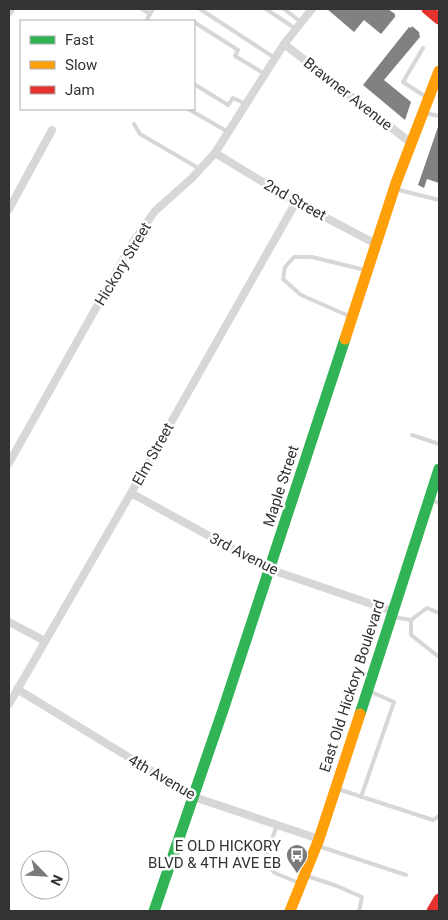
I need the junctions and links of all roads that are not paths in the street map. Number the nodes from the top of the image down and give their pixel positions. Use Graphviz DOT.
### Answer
graph roads {
  1 [pos="11,9"];
  2 [pos="142,9"];
  3 [pos="153,9"];
  4 [pos="200,9"];
  5 [pos="266,9"];
  6 [pos="284,9"];
  7 [pos="312,9"];
  8 [pos="427,9"];
  9 [pos="9,12"];
  10 [pos="150,14"];
  11 [pos="439,19"];
  12 [pos="147,20"];
  13 [pos="195,23"];
  14 [pos="298,25"];
  15 [pos="284,44"];
  16 [pos="423,48"];
  17 [pos="275,58"];
  18 [pos="439,71"];
  19 [pos="265,74"];
  20 [pos="195,85"];
  21 [pos="428,99"];
  22 [pos="246,104"];
  23 [pos="190,110"];
  24 [pos="423,112"];
  25 [pos="439,116"];
  26 [pos="134,124"];
  27 [pos="52,130"];
  28 [pos="228,132"];
  29 [pos="411,144"];
  30 [pos="214,153"];
  31 [pos="200,169"];
  32 [pos="395,189"];
  33 [pos="439,200"];
  34 [pos="296,202"];
  35 [pos="9,209"];
  36 [pos="376,244"];
  37 [pos="367,270"];
  38 [pos="352,317"];
  39 [pos="412,435"];
  40 [pos="439,444"];
  41 [pos="9,463"];
  42 [pos="438,476"];
  43 [pos="131,493"];
  44 [pos="434,502"];
  45 [pos="269,569"];
  46 [pos="439,613"];
  47 [pos="391,614"];
  48 [pos="411,620"];
  49 [pos="9,622"];
  50 [pos="45,641"];
  51 [pos="439,657"];
  52 [pos="17,689"];
  53 [pos="367,690"];
  54 [pos="9,704"];
  55 [pos="335,788"];
  56 [pos="194,797"];
  57 [pos="361,797"];
  58 [pos="439,816"];
  59 [pos="277,825"];
  60 [pos="318,842"];
  61 [pos="406,875"];
  62 [pos="303,880"];
  63 [pos="439,899"];
  64 [pos="154,911"];
  65 [pos="290,911"];
  66 [pos="359,911"];
  67 [pos="432,911"];
  1 -- 9 [label="street"];
  2 -- 10 [label="lane"];
  3 -- 10 [label="lane"];
  4 -- 17 [label="lane"];
  5 -- 14 [label="lane"];
  6 -- 14 [label="lane"];
  7 -- 14 [label="street, Hickory Street"];
  8 -- 11 [label="street"];
  10 -- 12 [label="lane"];
  13 -- 19 [label="lane"];
  14 -- 15 [label="street, Hickory Street"];
  15 -- 17 [label="street, Hickory Street"];
  15 -- 29 [label="street, Brawner Avenue"];
  16 -- 21 [label="lane"];
  17 -- 19 [label="street, Hickory Street"];
  18 -- 21 [label="street, Maple Street"];
  19 -- 22 [label="street, Hickory Street"];
  20 -- 22 [label="lane"];
  21 -- 24 [label="street, Maple Street"];
  22 -- 28 [label="street, Hickory Street"];
  23 -- 28 [label="lane"];
  24 -- 25 [label="lane"];
  24 -- 29 [label="street, Maple Street"];
  26 -- 31 [label="lane"];
  27 -- 35 [label="street"];
  28 -- 30 [label="street, Hickory Street"];
  29 -- 32 [label="street, Maple Street"];
  30 -- 31 [label="street, Hickory Street"];
  30 -- 34 [label="street, 2nd Street"];
  31 -- 41 [label="street, Hickory Street"];
  32 -- 33 [label="lane"];
  32 -- 36 [label="street, Maple Street"];
  34 -- 36 [label="street, 2nd Street"];
  34 -- 43 [label="street, Elm Street"];
  36 -- 37 [label="street, Maple Street"];
  37 -- 38 [label="street, Maple Street"];
  37 -- 38 [label="lane"];
  38 -- 45 [label="street, Maple Street"];
  39 -- 40 [label="lane"];
  42 -- 44 [label="street, East Old Hickory Boulevard"];
  43 -- 45 [label="street, 3rd Avenue"];
  43 -- 50 [label="street, Elm Street"];
  44 -- 47 [label="street, East Old Hickory Boulevard"];
  45 -- 47 [label="street, 3rd Avenue"];
  45 -- 56 [label="street, Maple Street"];
  46 -- 48 [label="lane"];
  47 -- 48 [label="lane"];
  47 -- 53 [label="street, East Old Hickory Boulevard"];
  48 -- 51 [label="lane"];
  49 -- 50 [label="street"];
  50 -- 52 [label="street, Elm Street"];
  52 -- 54 [label="street, Elm Street"];
  52 -- 56 [label="street, 4th Avenue"];
  53 -- 55 [label="street, East Old Hickory Boulevard"];
  53 -- 57 [label="lane"];
  55 -- 57 [label="lane"];
  55 -- 60 [label="street, East Old Hickory Boulevard"];
  56 -- 59 [label="street, 4th Avenue"];
  56 -- 64 [label="street, Maple Street"];
  57 -- 58 [label="lane"];
  59 -- 60 [label="street, 4th Avenue"];
  59 -- 62 [label="lane"];
  60 -- 61 [label="lane"];
  60 -- 62 [label="street, East Old Hickory Boulevard"];
  62 -- 65 [label="street, East Old Hickory Boulevard"];
  62 -- 66 [label="lane"];
  63 -- 67 [label="street"];
}
